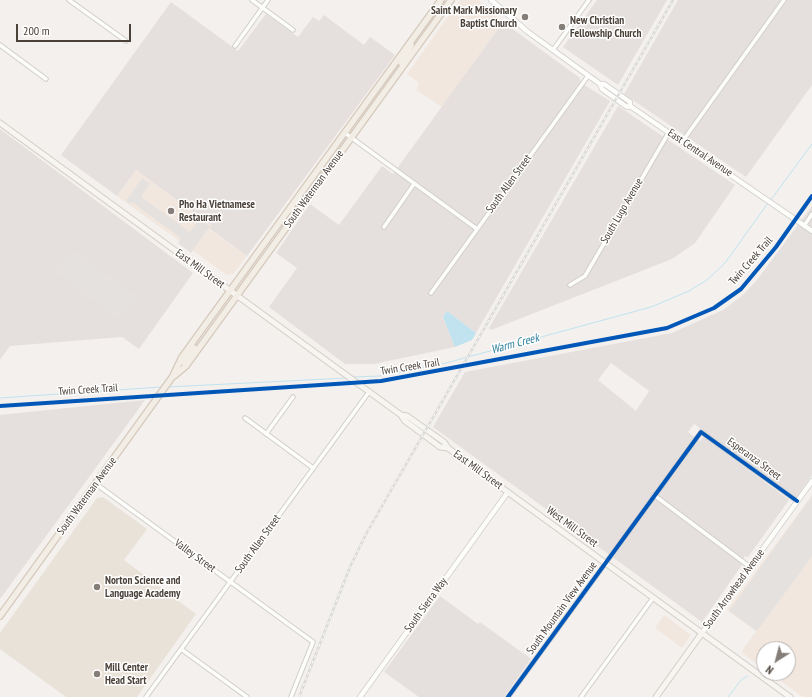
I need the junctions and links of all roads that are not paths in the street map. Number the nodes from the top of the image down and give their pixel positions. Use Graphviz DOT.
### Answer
graph roads {
  1 [pos="69,0"];
  2 [pos="252,0"];
  3 [pos="268,0"];
  4 [pos="441,0"];
  5 [pos="451,0"];
  6 [pos="491,0"];
  7 [pos="589,0"];
  8 [pos="784,0"];
  9 [pos="262,8"];
  10 [pos="293,30"];
  11 [pos="415,35"];
  12 [pos="126,41"];
  13 [pos="0,45"];
  14 [pos="235,46"];
  15 [pos="553,50"];
  16 [pos="403,66"];
  17 [pos="588,76"];
  18 [pos="46,79"];
  19 [pos="0,123"];
  20 [pos="668,132"];
  21 [pos="345,133"];
  22 [pos="352,138"];
  23 [pos="682,142"];
  24 [pos="414,184"];
  25 [pos="812,214"];
  26 [pos="804,226"];
  27 [pos="384,227"];
  28 [pos="477,229"];
  29 [pos="812,231"];
  30 [pos="570,285"];
  31 [pos="230,291"];
  32 [pos="431,293"];
  33 [pos="236,295"];
  34 [pos="205,325"];
  35 [pos="186,366"];
  36 [pos="173,376"];
  37 [pos="368,392"];
  38 [pos="293,397"];
  39 [pos="245,418"];
  40 [pos="701,432"];
  41 [pos="266,434"];
  42 [pos="313,468"];
  43 [pos="812,481"];
  44 [pos="96,484"];
  45 [pos="508,492"];
  46 [pos="654,495"];
  47 [pos="798,501"];
  48 [pos="606,563"];
  49 [pos="750,567"];
  50 [pos="230,582"];
  51 [pos="653,598"];
  52 [pos="0,616"];
  53 [pos="702,633"];
  54 [pos="181,649"];
  55 [pos="146,697"];
  56 [pos="247,697"];
  57 [pos="291,697"];
  58 [pos="360,697"];
  59 [pos="508,697"];
  60 [pos="580,697"];
  61 [pos="656,697"];
  62 [pos="790,697"];
  1 -- 12 [label="street"];
  2 -- 9 [label="street"];
  3 -- 9 [label="street"];
  4 -- 11 [label="main road, South Waterman Avenue"];
  5 -- 16 [label="main road, South Waterman Avenue"];
  6 -- 15 [label="street, East Central Avenue"];
  7 -- 15 [label="street"];
  8 -- 23 [label="street"];
  9 -- 10 [label="street"];
  9 -- 14 [label="street"];
  11 -- 16 [label="main road"];
  11 -- 21 [label="main road, South Waterman Avenue"];
  13 -- 18 [label="street"];
  15 -- 17 [label="street, East Central Avenue"];
  16 -- 22 [label="main road, South Waterman Avenue"];
  17 -- 20 [label="street, East Central Avenue"];
  17 -- 28 [label="street, South Allen Street"];
  19 -- 31 [label="main road, East Mill Street"];
  20 -- 23 [label="street, East Central Avenue"];
  20 -- 30 [label="street, South Lugo Avenue"];
  21 -- 22 [label="street"];
  21 -- 31 [label="main road, South Waterman Avenue"];
  22 -- 24 [label="street"];
  22 -- 33 [label="main road, South Waterman Avenue"];
  23 -- 26 [label="street, East Central Avenue"];
  24 -- 27 [label="street"];
  24 -- 28 [label="street"];
  25 -- 26 [label="street"];
  26 -- 29 [label="street, East Central Avenue"];
  28 -- 32 [label="street, South Allen Street"];
  31 -- 33 [label="main road, East Mill Street"];
  31 -- 34 [label="main road, South Waterman Avenue"];
  33 -- 35 [label="main road, South Waterman Avenue"];
  33 -- 37 [label="main road, East Mill Street"];
  34 -- 35 [label="main road"];
  34 -- 36 [label="main road, South Waterman Avenue"];
  35 -- 36 [label="main road, South Waterman Avenue"];
  36 -- 44 [label="main road, South Waterman Avenue"];
  37 -- 42 [label="street, South Allen Street"];
  37 -- 45 [label="main road, East Mill Street"];
  38 -- 41 [label="street"];
  39 -- 41 [label="street"];
  40 -- 46 [label="street, South Mountain View Avenue"];
  40 -- 47 [label="street, Esperanza Street"];
  41 -- 42 [label="street"];
  42 -- 50 [label="street, South Allen Street"];
  43 -- 47 [label="street, South Arrowhead Avenue"];
  44 -- 50 [label="street, Valley Street"];
  44 -- 52 [label="main road, South Waterman Avenue"];
  45 -- 48 [label="main road, West Mill Street"];
  45 -- 58 [label="street, South Sierra Way"];
  46 -- 48 [label="street, South Mountain View Avenue"];
  46 -- 49 [label="street"];
  47 -- 49 [label="street, South Arrowhead Avenue"];
  48 -- 51 [label="main road, West Mill Street"];
  48 -- 59 [label="street, South Mountain View Avenue"];
  49 -- 53 [label="street, South Arrowhead Avenue"];
  50 -- 54 [label="street, South Allen Street"];
  50 -- 57 [label="street, Valley Street"];
  51 -- 53 [label="main road, West Mill Street"];
  51 -- 60 [label="street"];
  53 -- 61 [label="main road, South Arrowhead Avenue"];
  53 -- 62 [label="main road, West Mill Street"];
  54 -- 55 [label="street, South Allen Street"];
  54 -- 56 [label="street"];
}
